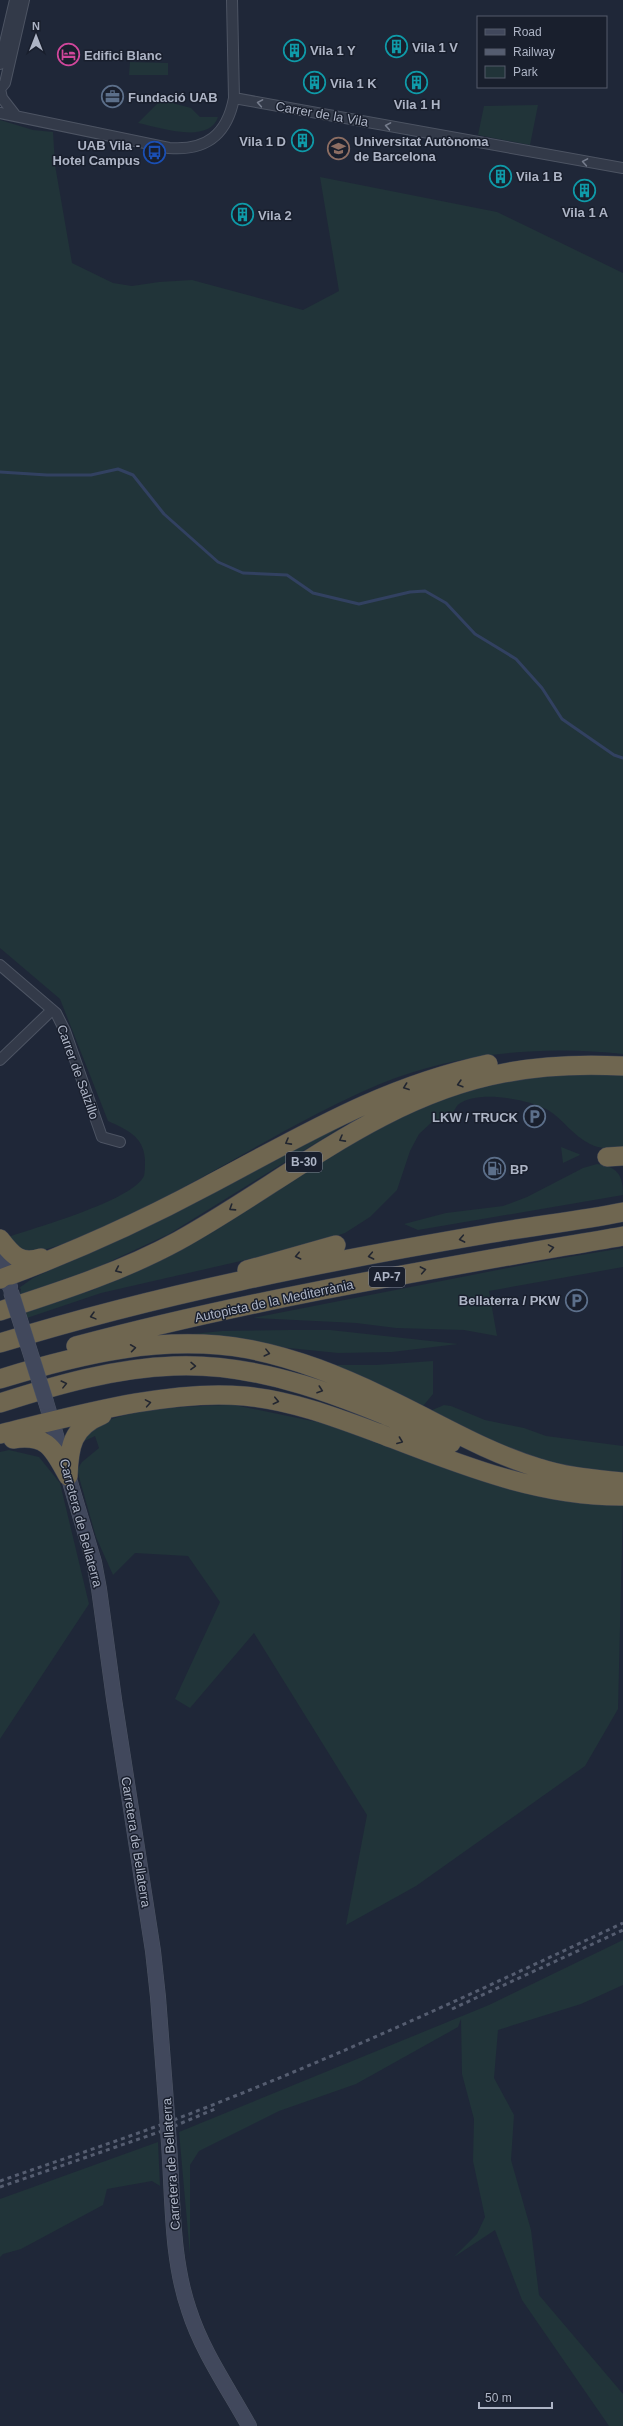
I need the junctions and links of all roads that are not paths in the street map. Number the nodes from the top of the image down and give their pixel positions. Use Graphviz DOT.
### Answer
graph roads {
  1 [pos="15,0"];
  2 [pos="24,0"];
  3 [pos="232,0"];
  4 [pos="0,64"];
  5 [pos="0,90"];
  6 [pos="234,98"];
  7 [pos="0,113"];
  8 [pos="16,116"];
  9 [pos="623,168"];
  10 [pos="0,965"];
  11 [pos="52,1010"];
  12 [pos="0,1060"];
  13 [pos="623,1065"];
  14 [pos="120,1142"];
  15 [pos="623,1202"];
  16 [pos="623,1212"];
  17 [pos="488,1234"];
  18 [pos="623,1236"];
  19 [pos="0,1239"];
  20 [pos="87,1244"];
  21 [pos="336,1245"];
  22 [pos="0,1256"];
  23 [pos="4,1283"];
  24 [pos="145,1303"];
  25 [pos="0,1311"];
  26 [pos="0,1343"];
  27 [pos="0,1367"];
  28 [pos="0,1379"];
  29 [pos="46,1402"];
  30 [pos="0,1403"];
  31 [pos="124,1407"];
  32 [pos="82,1414"];
  33 [pos="52,1422"];
  34 [pos="0,1426"];
  35 [pos="0,1434"];
  36 [pos="0,1440"];
  37 [pos="68,1476"];
  38 [pos="623,1482"];
  39 [pos="623,1487"];
  40 [pos="623,1496"];
  41 [pos="249,2426"];
  1 -- 4 [label="street"];
  2 -- 5 [label="street"];
  3 -- 6 [label="street"];
  5 -- 8 [label="street"];
  6 -- 8 [label="street"];
  9 -- 6 [label="street, Carrer de la Vila, one-way"];
  7 -- 8 [label="street"];
  10 -- 11 [label="street, Carrer de Salzillo"];
  11 -- 12 [label="street"];
  11 -- 14 [label="street, Carrer de Salzillo"];
  13 -- 20 [label="highway, one-way"];
  13 -- 25 [label="highway, B-30, one-way"];
  15 -- 17 [label="highway"];
  16 -- 17 [label="highway, Autopista de la Mediterrània / AP-7"];
  17 -- 24 [label="highway, Autopista de la Mediterrània / AP-7, one-way"];
  27 -- 18 [label="highway, Autopista de la Mediterrània / AP-7, one-way"];
  19 -- 20 [label="highway"];
  20 -- 23 [label="highway"];
  21 -- 24 [label="highway, one-way"];
  22 -- 23 [label="street, Carretera de Bellaterra"];
  23 -- 29 [label="street, Carretera de Bellaterra, bridge"];
  24 -- 26 [label="highway, Autopista de la Mediterrània / AP-7, one-way"];
  28 -- 38 [label="highway, one-way"];
  29 -- 32 [label="highway"];
  29 -- 33 [label="street, Carretera de Bellaterra"];
  29 -- 34 [label="highway"];
  30 -- 39 [label="highway, one-way"];
  31 -- 32 [label="highway"];
  31 -- 37 [label="highway"];
  31 -- 40 [label="highway, one-way"];
  32 -- 33 [label="highway"];
  33 -- 35 [label="highway"];
  33 -- 37 [label="street, Carretera de Bellaterra"];
  36 -- 37 [label="highway"];
  37 -- 41 [label="street, Carretera de Bellaterra, bridge"];
}
